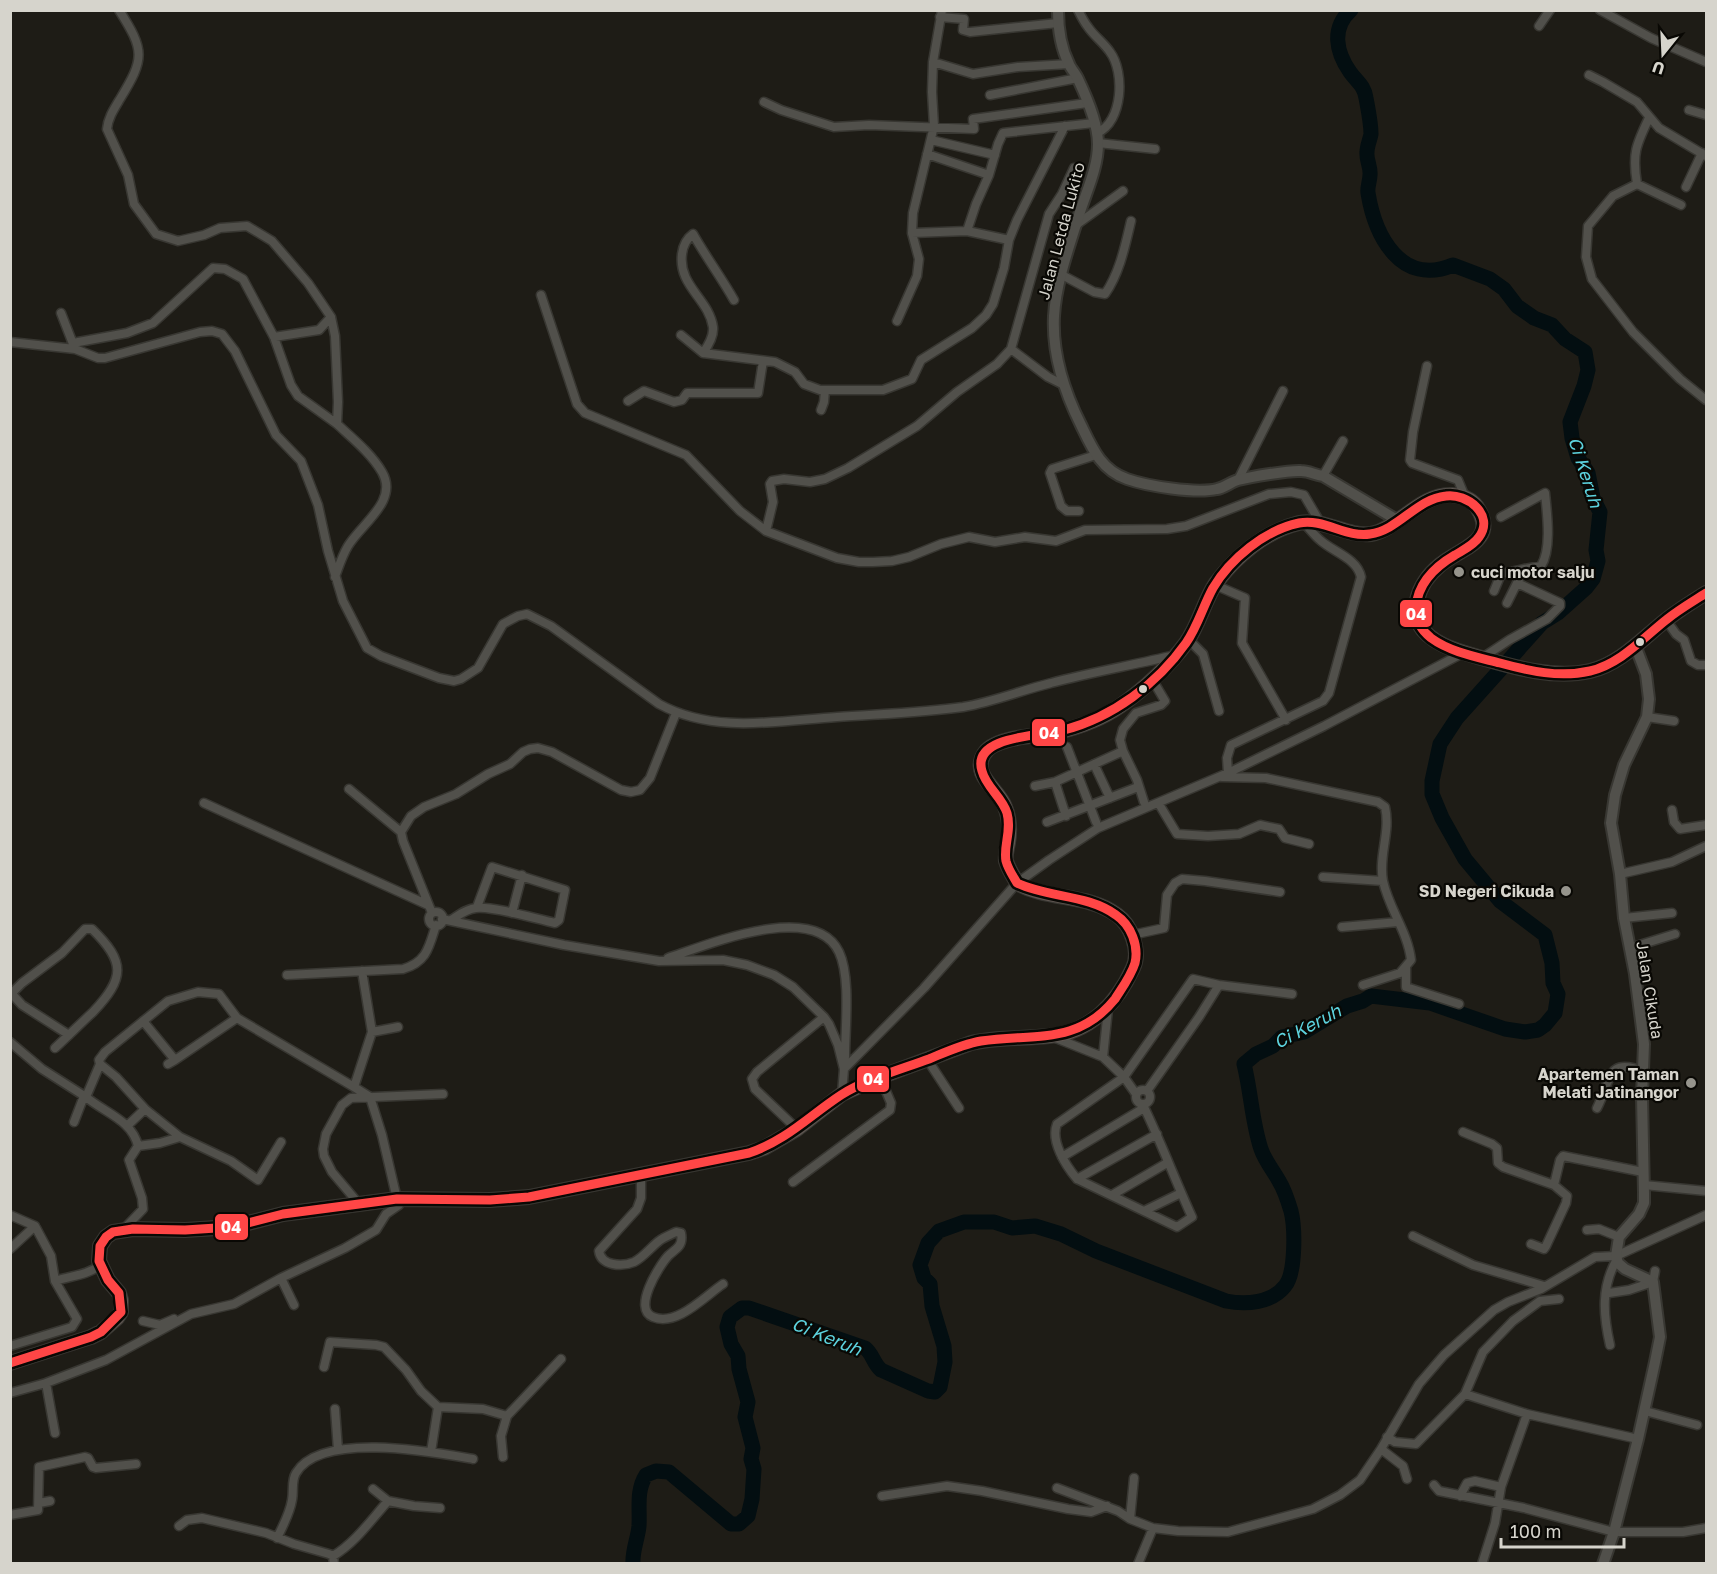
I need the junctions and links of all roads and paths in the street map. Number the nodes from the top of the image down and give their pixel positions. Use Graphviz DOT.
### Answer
graph roads {
  1 [pos="119,10"];
  2 [pos="1058,10"];
  3 [pos="1078,10"];
  4 [pos="1550,10"];
  5 [pos="1600,10"];
  6 [pos="941,14"];
  7 [pos="1058,23"];
  8 [pos="1539,26"];
  9 [pos="933,62"];
  10 [pos="1069,63"];
  11 [pos="1707,63"];
  12 [pos="1589,75"];
  13 [pos="1078,78"];
  14 [pos="990,95"];
  15 [pos="764,102"];
  16 [pos="1087,102"];
  17 [pos="1689,110"];
  18 [pos="1707,114"];
  19 [pos="1648,118"];
  20 [pos="934,126"];
  21 [pos="1065,126"];
  22 [pos="1096,133"];
  23 [pos="931,140"];
  24 [pos="1155,149"];
  25 [pos="927,154"];
  26 [pos="1704,154"];
  27 [pos="995,155"];
  28 [pos="1074,168"];
  29 [pos="990,175"];
  30 [pos="1637,184"];
  31 [pos="1686,187"];
  32 [pos="1123,191"];
  33 [pos="1681,205"];
  34 [pos="1131,221"];
  35 [pos="1076,225"];
  36 [pos="967,231"];
  37 [pos="912,233"];
  38 [pos="1009,240"];
  39 [pos="1062,275"];
  40 [pos="541,295"];
  41 [pos="734,300"];
  42 [pos="61,313"];
  43 [pos="330,317"];
  44 [pos="897,321"];
  45 [pos="681,335"];
  46 [pos="274,337"];
  47 [pos="10,342"];
  48 [pos="74,346"];
  49 [pos="1011,349"];
  50 [pos="703,353"];
  51 [pos="763,361"];
  52 [pos="1427,366"];
  53 [pos="1064,385"];
  54 [pos="825,390"];
  55 [pos="1282,391"];
  56 [pos="628,400"];
  57 [pos="1707,400"];
  58 [pos="821,410"];
  59 [pos="337,424"];
  60 [pos="1343,441"];
  61 [pos="1096,455"];
  62 [pos="1323,476"];
  63 [pos="1238,480"];
  64 [pos="1464,497"];
  65 [pos="1079,512"];
  66 [pos="1501,517"];
  67 [pos="1397,519"];
  68 [pos="1303,522"];
  69 [pos="1321,524"];
  70 [pos="766,531"];
  71 [pos="1524,569"];
  72 [pos="335,577"];
  73 [pos="1517,583"];
  74 [pos="1215,585"];
  75 [pos="1494,591"];
  76 [pos="1707,593"];
  77 [pos="1507,603"];
  78 [pos="1665,620"];
  79 [pos="1189,640"];
  80 [pos="1635,645"];
  81 [pos="1464,652"];
  82 [pos="1177,655"];
  83 [pos="1484,659"];
  84 [pos="1707,665"];
  85 [pos="1152,679"];
  86 [pos="1220,711"];
  87 [pos="676,713"];
  88 [pos="1647,717"];
  89 [pos="1286,720"];
  90 [pos="1674,721"];
  91 [pos="1067,747"];
  92 [pos="1123,751"];
  93 [pos="1094,764"];
  94 [pos="1076,772"];
  95 [pos="1223,775"];
  96 [pos="1055,782"];
  97 [pos="1035,786"];
  98 [pos="1138,787"];
  99 [pos="349,789"];
  100 [pos="1110,798"];
  101 [pos="1144,802"];
  102 [pos="204,803"];
  103 [pos="1159,804"];
  104 [pos="1090,807"];
  105 [pos="1672,810"];
  106 [pos="1066,816"];
  107 [pos="1047,822"];
  108 [pos="1096,822"];
  109 [pos="1707,825"];
  110 [pos="1696,826"];
  111 [pos="401,832"];
  112 [pos="1707,836"];
  113 [pos="1309,844"];
  114 [pos="1707,846"];
  115 [pos="1620,874"];
  116 [pos="522,875"];
  117 [pos="1323,877"];
  118 [pos="1383,881"];
  119 [pos="1017,883"];
  120 [pos="1280,892"];
  121 [pos="477,908"];
  122 [pos="430,909"];
  123 [pos="512,913"];
  124 [pos="1672,913"];
  125 [pos="1624,918"];
  126 [pos="443,922"];
  127 [pos="1398,922"];
  128 [pos="1342,927"];
  129 [pos="1675,934"];
  130 [pos="1132,935"];
  131 [pos="1630,948"];
  132 [pos="658,961"];
  133 [pos="1406,967"];
  134 [pos="362,971"];
  135 [pos="287,975"];
  136 [pos="1219,985"];
  137 [pos="1363,985"];
  138 [pos="11,994"];
  139 [pos="1292,994"];
  140 [pos="1459,1004"];
  141 [pos="1108,1009"];
  142 [pos="824,1017"];
  143 [pos="237,1018"];
  144 [pos="143,1021"];
  145 [pos="398,1027"];
  146 [pos="372,1032"];
  147 [pos="69,1035"];
  148 [pos="1050,1036"];
  149 [pos="10,1042"];
  150 [pos="55,1048"];
  151 [pos="1103,1056"];
  152 [pos="927,1059"];
  153 [pos="100,1064"];
  154 [pos="844,1069"];
  155 [pos="1644,1072"];
  156 [pos="880,1077"];
  157 [pos="1124,1077"];
  158 [pos="354,1087"];
  159 [pos="1147,1092"];
  160 [pos="443,1094"];
  161 [pos="842,1094"];
  162 [pos="1136,1094"];
  163 [pos="85,1097"];
  164 [pos="370,1097"];
  165 [pos="1144,1107"];
  166 [pos="959,1108"];
  167 [pos="1597,1108"];
  168 [pos="145,1109"];
  169 [pos="74,1122"];
  170 [pos="128,1125"];
  171 [pos="797,1129"];
  172 [pos="1463,1132"];
  173 [pos="1157,1134"];
  174 [pos="180,1137"];
  175 [pos="281,1142"];
  176 [pos="138,1146"];
  177 [pos="1062,1157"];
  178 [pos="1167,1163"];
  179 [pos="1643,1172"];
  180 [pos="641,1174"];
  181 [pos="1077,1179"];
  182 [pos="793,1182"];
  183 [pos="1554,1185"];
  184 [pos="1644,1185"];
  185 [pos="1707,1191"];
  186 [pos="1181,1193"];
  187 [pos="1112,1195"];
  188 [pos="399,1199"];
  189 [pos="358,1204"];
  190 [pos="1144,1211"];
  191 [pos="10,1215"];
  192 [pos="1707,1215"];
  193 [pos="34,1226"];
  194 [pos="123,1230"];
  195 [pos="1587,1230"];
  196 [pos="1413,1236"];
  197 [pos="1619,1237"];
  198 [pos="1531,1244"];
  199 [pos="10,1249"];
  200 [pos="1616,1258"];
  201 [pos="101,1265"];
  202 [pos="1654,1277"];
  203 [pos="281,1278"];
  204 [pos="54,1281"];
  205 [pos="723,1284"];
  206 [pos="1544,1286"];
  207 [pos="1609,1293"];
  208 [pos="1559,1299"];
  209 [pos="294,1305"];
  210 [pos="191,1314"];
  211 [pos="143,1321"];
  212 [pos="1610,1345"];
  213 [pos="10,1346"];
  214 [pos="561,1359"];
  215 [pos="10,1363"];
  216 [pos="324,1367"];
  217 [pos="46,1383"];
  218 [pos="10,1393"];
  219 [pos="1466,1394"];
  220 [pos="438,1407"];
  221 [pos="335,1409"];
  222 [pos="1645,1411"];
  223 [pos="1527,1414"];
  224 [pos="507,1416"];
  225 [pos="1697,1425"];
  226 [pos="55,1433"];
  227 [pos="1387,1437"];
  228 [pos="1638,1439"];
  229 [pos="1381,1449"];
  230 [pos="338,1450"];
  231 [pos="431,1452"];
  232 [pos="503,1457"];
  233 [pos="473,1459"];
  234 [pos="136,1464"];
  235 [pos="1134,1478"];
  236 [pos="1407,1479"];
  237 [pos="1434,1485"];
  238 [pos="1501,1487"];
  239 [pos="1057,1488"];
  240 [pos="373,1489"];
  241 [pos="882,1496"];
  242 [pos="1460,1496"];
  243 [pos="50,1501"];
  244 [pos="388,1501"];
  245 [pos="39,1503"];
  246 [pos="1498,1503"];
  247 [pos="1107,1506"];
  248 [pos="440,1508"];
  249 [pos="10,1515"];
  250 [pos="1130,1519"];
  251 [pos="179,1526"];
  252 [pos="1153,1528"];
  253 [pos="1707,1528"];
  254 [pos="1614,1532"];
  255 [pos="277,1538"];
  256 [pos="334,1560"];
  257 [pos="1138,1563"];
  258 [pos="1482,1563"];
  259 [pos="1603,1563"];
  1 -- 43 [label="street"];
  2 -- 7 [label="street, Jalan Letda Lukito"];
  3 -- 22 [label="street"];
  4 -- 8 [label="street"];
  5 -- 11 [label="street"];
  6 -- 7 [label="street"];
  6 -- 9 [label="street"];
  7 -- 10 [label="street, Jalan Letda Lukito"];
  9 -- 10 [label="street"];
  9 -- 20 [label="street"];
  10 -- 13 [label="street, Jalan Letda Lukito"];
  12 -- 19 [label="street"];
  13 -- 14 [label="street"];
  13 -- 16 [label="street, Jalan Letda Lukito"];
  15 -- 20 [label="street"];
  16 -- 20 [label="street"];
  16 -- 22 [label="street, Jalan Letda Lukito"];
  17 -- 18 [label="street"];
  19 -- 26 [label="street"];
  19 -- 30 [label="street"];
  20 -- 23 [label="street"];
  21 -- 22 [label="street"];
  21 -- 27 [label="street"];
  21 -- 38 [label="street"];
  22 -- 24 [label="street"];
  22 -- 35 [label="street, Jalan Letda Lukito"];
  23 -- 25 [label="street"];
  23 -- 27 [label="street"];
  25 -- 29 [label="street"];
  25 -- 37 [label="street"];
  26 -- 31 [label="street"];
  27 -- 29 [label="street"];
  28 -- 49 [label="street"];
  29 -- 36 [label="street"];
  30 -- 33 [label="street"];
  30 -- 57 [label="street"];
  32 -- 35 [label="street"];
  34 -- 39 [label="street"];
  35 -- 39 [label="street, Jalan Letda Lukito"];
  36 -- 37 [label="street"];
  36 -- 38 [label="street"];
  37 -- 44 [label="street"];
  38 -- 54 [label="street"];
  39 -- 53 [label="street, Jalan Letda Lukito"];
  40 -- 70 [label="street"];
  41 -- 50 [label="street"];
  42 -- 48 [label="street"];
  43 -- 46 [label="street"];
  43 -- 59 [label="street"];
  45 -- 50 [label="street"];
  46 -- 48 [label="street"];
  46 -- 59 [label="street"];
  47 -- 48 [label="street"];
  48 -- 72 [label="street"];
  49 -- 53 [label="street"];
  49 -- 70 [label="street"];
  50 -- 51 [label="street"];
  51 -- 54 [label="street"];
  51 -- 56 [label="street"];
  52 -- 64 [label="street"];
  53 -- 61 [label="street, Jalan Letda Lukito"];
  54 -- 58 [label="street"];
  55 -- 63 [label="street"];
  59 -- 72 [label="street"];
  60 -- 62 [label="street"];
  61 -- 63 [label="street, Jalan Letda Lukito"];
  61 -- 65 [label="street"];
  62 -- 63 [label="street, Jalan Letda Lukito"];
  62 -- 67 [label="street, Jalan Letda Lukito"];
  64 -- 67 [label="highway"];
  64 -- 81 [label="highway"];
  66 -- 71 [label="street"];
  67 -- 69 [label="highway"];
  68 -- 69 [label="highway"];
  68 -- 74 [label="highway"];
  68 -- 89 [label="street"];
  69 -- 70 [label="street"];
  71 -- 73 [label="street"];
  71 -- 75 [label="street"];
  72 -- 87 [label="street"];
  73 -- 77 [label="street"];
  73 -- 83 [label="street"];
  74 -- 79 [label="highway"];
  74 -- 89 [label="street"];
  76 -- 78 [label="highway"];
  78 -- 80 [label="highway"];
  78 -- 84 [label="street"];
  79 -- 82 [label="highway"];
  79 -- 86 [label="street"];
  80 -- 83 [label="highway"];
  80 -- 88 [label="street, Jalan Cikuda"];
  81 -- 83 [label="highway"];
  81 -- 95 [label="street"];
  82 -- 85 [label="highway"];
  82 -- 87 [label="street"];
  85 -- 92 [label="street"];
  85 -- 119 [label="highway"];
  87 -- 111 [label="street"];
  88 -- 90 [label="street"];
  88 -- 115 [label="street, Jalan Cikuda"];
  89 -- 95 [label="street"];
  91 -- 94 [label="street"];
  92 -- 93 [label="street"];
  92 -- 98 [label="street"];
  93 -- 94 [label="street"];
  93 -- 100 [label="street"];
  94 -- 96 [label="street"];
  94 -- 104 [label="street"];
  95 -- 103 [label="street"];
  95 -- 118 [label="street"];
  96 -- 97 [label="street"];
  96 -- 106 [label="street"];
  98 -- 100 [label="street"];
  98 -- 101 [label="street"];
  99 -- 111 [label="street"];
  100 -- 104 [label="street"];
  102 -- 122 [label="street"];
  103 -- 113 [label="street"];
  103 -- 119 [label="street"];
  104 -- 106 [label="street"];
  104 -- 108 [label="street"];
  105 -- 110 [label="street"];
  106 -- 107 [label="street"];
  109 -- 110 [label="street"];
  110 -- 112 [label="street"];
  111 -- 122 [label="street"];
  114 -- 115 [label="street"];
  115 -- 125 [label="street, Jalan Cikuda"];
  116 -- 121 [label="street"];
  116 -- 123 [label="street"];
  116 -- 123 [label="street"];
  117 -- 118 [label="street"];
  118 -- 127 [label="street"];
  119 -- 130 [label="highway"];
  119 -- 154 [label="street"];
  120 -- 130 [label="street"];
  121 -- 123 [label="street"];
  121 -- 126 [label="street"];
  122 -- 126 [label="street"];
  124 -- 125 [label="street"];
  125 -- 131 [label="street, Jalan Cikuda"];
  126 -- 132 [label="street"];
  126 -- 134 [label="street"];
  127 -- 128 [label="street"];
  127 -- 133 [label="street"];
  129 -- 131 [label="street"];
  130 -- 141 [label="highway"];
  131 -- 155 [label="street, Jalan Cikuda"];
  132 -- 142 [label="street"];
  132 -- 154 [label="street"];
  133 -- 137 [label="street"];
  133 -- 140 [label="street"];
  134 -- 135 [label="street"];
  134 -- 146 [label="street"];
  136 -- 139 [label="street"];
  136 -- 157 [label="street"];
  136 -- 159 [label="street"];
  138 -- 147 [label="street"];
  138 -- 147 [label="street"];
  141 -- 148 [label="highway"];
  141 -- 151 [label="street"];
  142 -- 154 [label="street"];
  142 -- 171 [label="street"];
  143 -- 144 [label="street"];
  143 -- 144 [label="street"];
  143 -- 158 [label="street"];
  144 -- 153 [label="street"];
  145 -- 146 [label="street"];
  146 -- 158 [label="street"];
  147 -- 150 [label="street"];
  148 -- 151 [label="street"];
  148 -- 152 [label="highway"];
  149 -- 163 [label="street"];
  151 -- 157 [label="street"];
  152 -- 156 [label="highway"];
  152 -- 166 [label="street"];
  153 -- 163 [label="street"];
  153 -- 168 [label="street"];
  154 -- 161 [label="street"];
  155 -- 167 [label="street"];
  155 -- 179 [label="street, Jalan Cikuda"];
  156 -- 161 [label="highway"];
  156 -- 182 [label="street"];
  157 -- 162 [label="street"];
  157 -- 177 [label="street"];
  158 -- 164 [label="street"];
  159 -- 162 [label="street"];
  159 -- 165 [label="street"];
  160 -- 164 [label="street"];
  161 -- 171 [label="highway"];
  162 -- 165 [label="street"];
  163 -- 169 [label="street"];
  163 -- 170 [label="street"];
  164 -- 188 [label="street"];
  164 -- 189 [label="street"];
  165 -- 173 [label="street"];
  165 -- 177 [label="street"];
  168 -- 170 [label="street"];
  168 -- 174 [label="street"];
  170 -- 176 [label="street"];
  171 -- 180 [label="highway"];
  172 -- 183 [label="street"];
  173 -- 178 [label="street"];
  173 -- 181 [label="street"];
  174 -- 175 [label="street"];
  174 -- 176 [label="street"];
  176 -- 194 [label="street"];
  177 -- 181 [label="street"];
  178 -- 186 [label="street"];
  178 -- 187 [label="street"];
  179 -- 183 [label="street"];
  179 -- 184 [label="street, Jalan Cikuda"];
  180 -- 188 [label="highway"];
  180 -- 205 [label="street"];
  181 -- 187 [label="street"];
  183 -- 198 [label="street"];
  184 -- 185 [label="street"];
  184 -- 197 [label="street, Jalan Cikuda"];
  186 -- 190 [label="street"];
  186 -- 190 [label="street"];
  187 -- 190 [label="street"];
  188 -- 189 [label="highway"];
  188 -- 203 [label="street"];
  189 -- 194 [label="highway"];
  191 -- 193 [label="street"];
  192 -- 200 [label="street"];
  193 -- 199 [label="street"];
  193 -- 204 [label="street"];
  194 -- 201 [label="highway"];
  195 -- 197 [label="street"];
  196 -- 206 [label="street"];
  197 -- 200 [label="street"];
  200 -- 202 [label="street"];
  200 -- 206 [label="street"];
  200 -- 212 [label="street"];
  201 -- 204 [label="street"];
  201 -- 215 [label="highway"];
  202 -- 207 [label="street"];
  202 -- 222 [label="street"];
  203 -- 209 [label="street"];
  203 -- 210 [label="street"];
  204 -- 213 [label="street"];
  206 -- 227 [label="street"];
  208 -- 219 [label="street"];
  210 -- 211 [label="street"];
  210 -- 217 [label="street"];
  214 -- 224 [label="street"];
  216 -- 220 [label="street"];
  217 -- 218 [label="street"];
  217 -- 226 [label="street"];
  219 -- 223 [label="street"];
  219 -- 227 [label="street"];
  220 -- 224 [label="street"];
  220 -- 231 [label="street"];
  221 -- 230 [label="street"];
  222 -- 225 [label="street"];
  222 -- 228 [label="street"];
  223 -- 228 [label="street"];
  223 -- 238 [label="street"];
  224 -- 232 [label="street"];
  227 -- 229 [label="street"];
  228 -- 254 [label="street"];
  229 -- 236 [label="street"];
  229 -- 252 [label="street"];
  230 -- 231 [label="street"];
  230 -- 255 [label="street"];
  231 -- 233 [label="street"];
  234 -- 245 [label="street"];
  235 -- 250 [label="street"];
  237 -- 242 [label="street"];
  238 -- 242 [label="street"];
  238 -- 246 [label="street"];
  239 -- 247 [label="street"];
  240 -- 244 [label="street"];
  241 -- 247 [label="street"];
  242 -- 246 [label="street"];
  243 -- 245 [label="street"];
  244 -- 248 [label="street"];
  244 -- 256 [label="street"];
  245 -- 249 [label="street"];
  246 -- 254 [label="street"];
  246 -- 258 [label="street"];
  247 -- 250 [label="street"];
  250 -- 252 [label="street"];
  251 -- 255 [label="street"];
  252 -- 257 [label="street"];
  253 -- 254 [label="street"];
  254 -- 259 [label="street"];
  255 -- 256 [label="street"];
}
